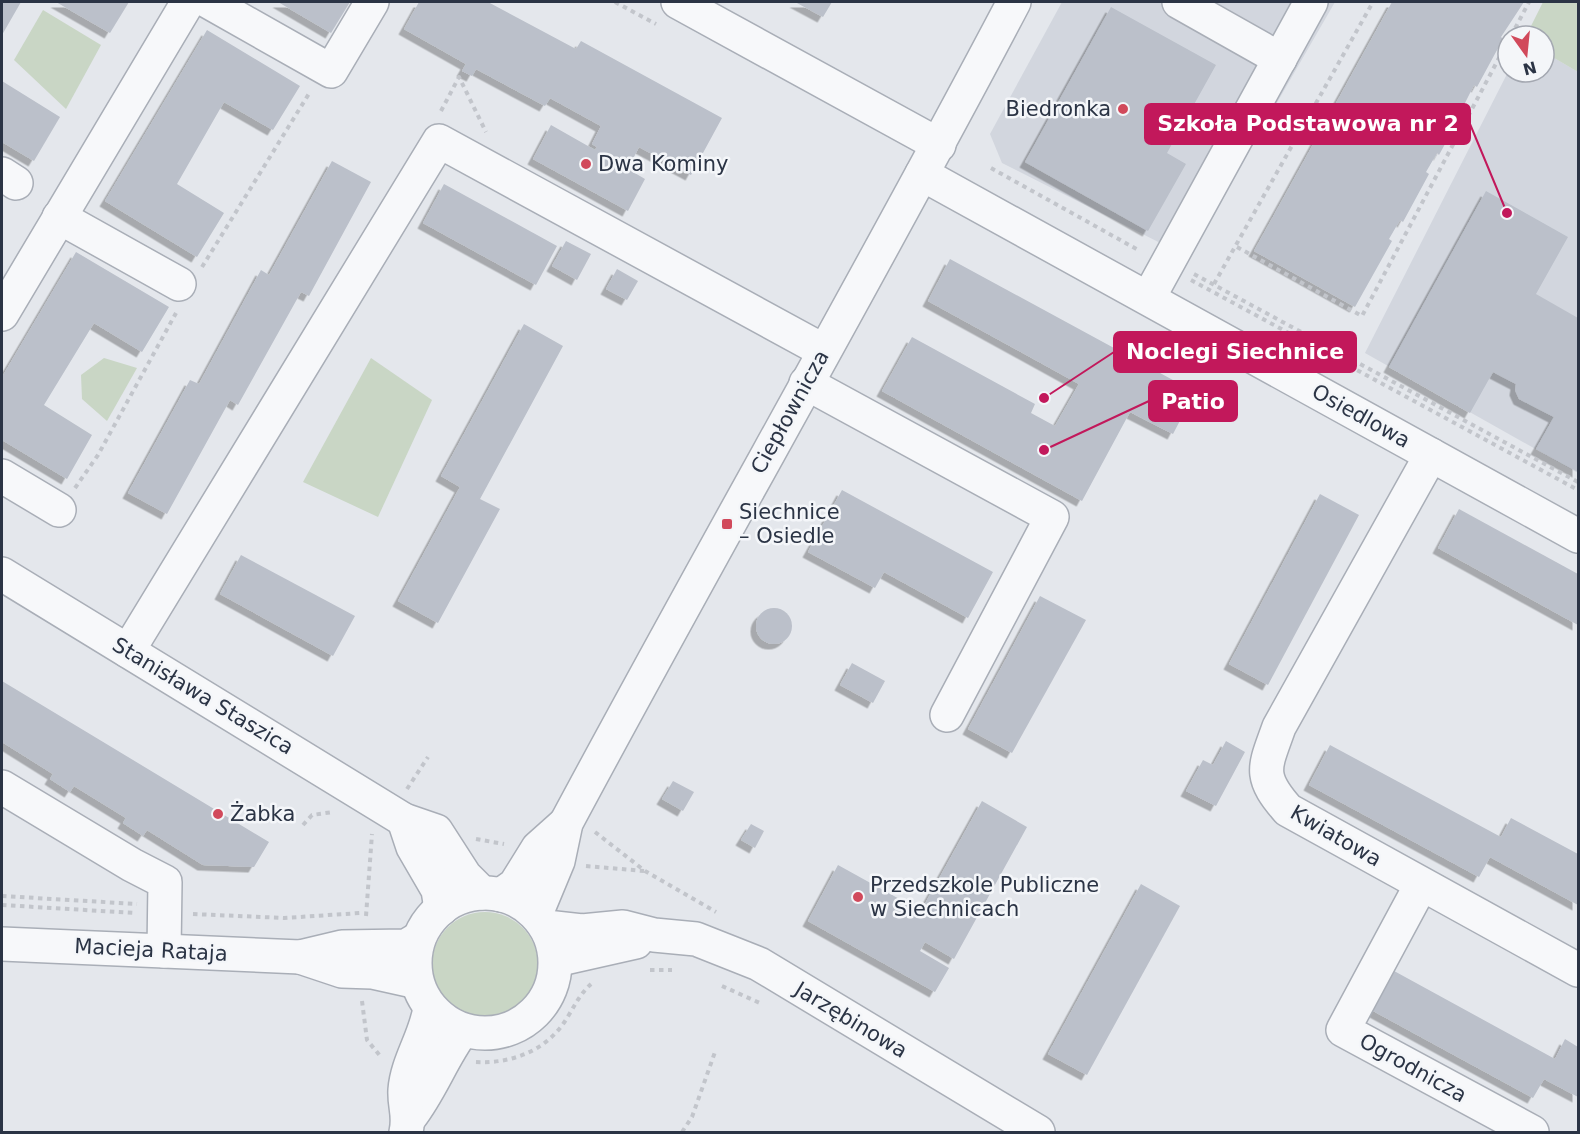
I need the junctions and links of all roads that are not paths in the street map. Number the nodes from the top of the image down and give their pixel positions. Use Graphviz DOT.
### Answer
graph roads {
  1 [pos="188,2"];
  2 [pos="209,2"];
  3 [pos="372,2"];
  4 [pos="678,2"];
  5 [pos="1014,2"];
  6 [pos="1179,2"];
  7 [pos="1311,2"];
  8 [pos="1280,60"];
  9 [pos="939,145"];
  10 [pos="922,174"];
  11 [pos="59,217"];
  12 [pos="179,284"];
  13 [pos="1149,297"];
  14 [pos="2,314"];
  15 [pos="824,351"];
  16 [pos="806,383"];
  17 [pos="1431,456"];
  18 [pos="2,476"];
  19 [pos="59,510"];
  20 [pos="1578,536"];
  21 [pos="2,574"];
  22 [pos="128,651"];
  23 [pos="947,715"];
  24 [pos="2,787"];
  25 [pos="394,804"];
  26 [pos="566,823"];
  27 [pos="1421,885"];
  28 [pos="492,894"];
  29 [pos="441,909"];
  30 [pos="541,921"];
  31 [pos="654,935"];
  32 [pos="418,939"];
  33 [pos="2,944"];
  34 [pos="164,951"];
  35 [pos="300,957"];
  36 [pos="556,960"];
  37 [pos="1578,970"];
  38 [pos="423,995"];
  39 [pos="462,1030"];
  40 [pos="408,1125"];
  41 [pos="1038,1132"];
  42 [pos="1532,1132"];
  1 -- 11 [label="street"];
  2 -- 3 [label="street"];
  4 -- 9 [label="street"];
  5 -- 9 [label="street, Ciepłownicza"];
  6 -- 8 [label="street"];
  7 -- 8 [label="street"];
  8 -- 13 [label="street"];
  9 -- 10 [label="street, Ciepłownicza"];
  10 -- 13 [label="street, Osiedlowa"];
  10 -- 15 [label="street, Ciepłownicza"];
  11 -- 12 [label="street"];
  11 -- 14 [label="street"];
  13 -- 17 [label="street, Osiedlowa"];
  15 -- 16 [label="street, Ciepłownicza"];
  15 -- 22 [label="street"];
  16 -- 23 [label="street"];
  16 -- 26 [label="street, Ciepłownicza"];
  17 -- 20 [label="street, Osiedlowa"];
  17 -- 27 [label="street, Kwiatowa"];
  18 -- 19 [label="street"];
  21 -- 22 [label="street, Stanisława Staszica"];
  22 -- 25 [label="street, Stanisława Staszica"];
  24 -- 34 [label="street"];
  25 -- 28 [label="street, Stanisława Staszica"];
  25 -- 29 [label="street"];
  26 -- 28 [label="street, Ciepłownicza"];
  26 -- 30 [label="street, Ciepłownicza"];
  27 -- 37 [label="street, Kwiatowa"];
  27 -- 42 [label="street, Ogrodnicza"];
  28 -- 29 [label="street"];
  28 -- 30 [label="street"];
  29 -- 32 [label="street"];
  30 -- 31 [label="street, Jarzębinowa"];
  30 -- 36 [label="street"];
  31 -- 36 [label="street, Jarzębinowa"];
  31 -- 41 [label="street, Jarzębinowa"];
  32 -- 35 [label="street, Macieja Rataja"];
  32 -- 38 [label="street"];
  33 -- 34 [label="street, Macieja Rataja"];
  34 -- 35 [label="street, Macieja Rataja"];
  35 -- 38 [label="street, Macieja Rataja"];
  36 -- 39 [label="street"];
  38 -- 39 [label="street"];
  38 -- 40 [label="street"];
  39 -- 40 [label="street"];
}
